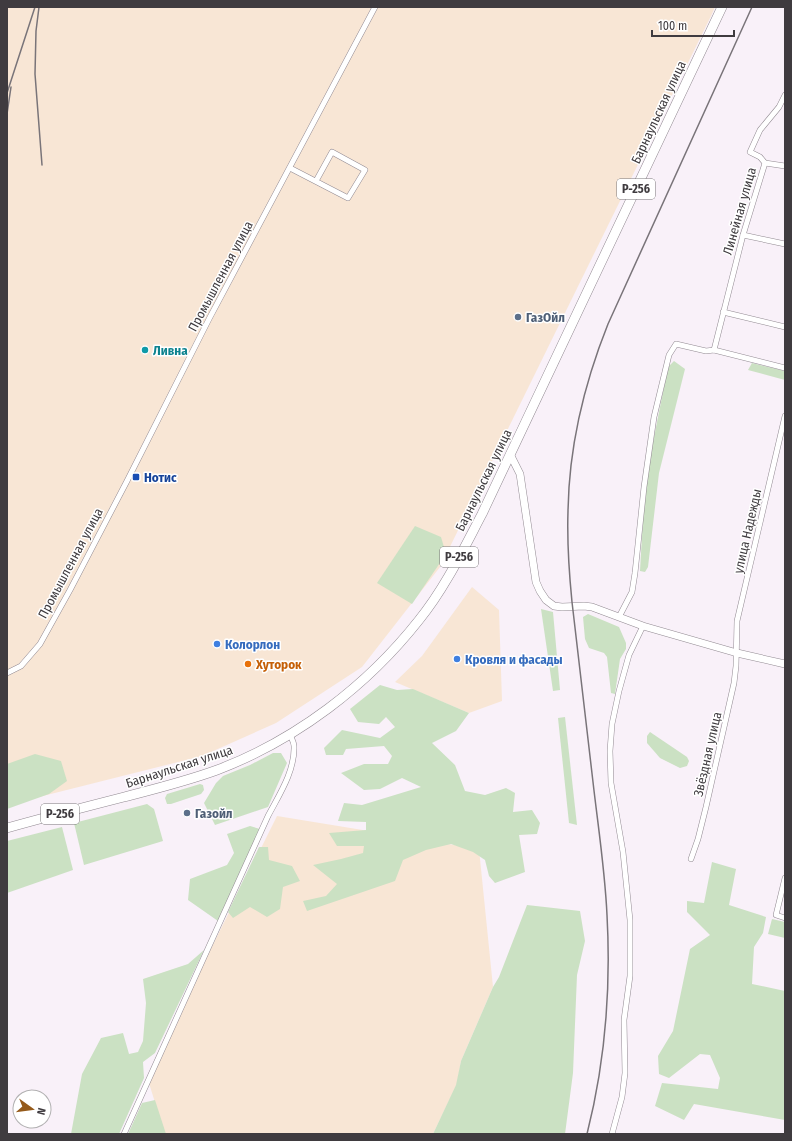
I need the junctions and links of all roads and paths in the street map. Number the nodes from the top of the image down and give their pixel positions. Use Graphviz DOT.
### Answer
graph roads {
  1 [pos="375,7"];
  2 [pos="722,7"];
  3 [pos="785,95"];
  4 [pos="765,163"];
  5 [pos="785,166"];
  6 [pos="290,168"];
  7 [pos="316,181"];
  8 [pos="743,235"];
  9 [pos="785,244"];
  10 [pos="723,312"];
  11 [pos="785,327"];
  12 [pos="714,350"];
  13 [pos="785,368"];
  14 [pos="785,416"];
  15 [pos="510,454"];
  16 [pos="619,617"];
  17 [pos="643,626"];
  18 [pos="737,653"];
  19 [pos="785,664"];
  20 [pos="7,673"];
  21 [pos="290,734"];
  22 [pos="7,828"];
  23 [pos="691,859"];
  24 [pos="785,878"];
  25 [pos="785,918"];
  26 [pos="124,1134"];
  27 [pos="612,1134"];
  1 -- 6 [label="street, Промышленная улица"];
  2 -- 15 [label="highway, Барнаульская улица / Р-256"];
  3 -- 4 [label="street, Линейная улица"];
  4 -- 5 [label="street"];
  4 -- 8 [label="street, Линейная улица"];
  6 -- 7 [label="street"];
  6 -- 20 [label="street, Промышленная улица"];
  7 -- 7 [label="street"];
  8 -- 9 [label="street"];
  8 -- 10 [label="street, Линейная улица"];
  10 -- 11 [label="street"];
  10 -- 12 [label="street, Линейная улица"];
  12 -- 13 [label="street"];
  12 -- 16 [label="street"];
  14 -- 18 [label="street, улица Надежды"];
  15 -- 16 [label="street"];
  15 -- 21 [label="highway, Барнаульская улица / Р-256"];
  16 -- 17 [label="street"];
  17 -- 18 [label="street"];
  17 -- 27 [label="street"];
  18 -- 19 [label="street"];
  18 -- 23 [label="street, Звёздная улица"];
  21 -- 22 [label="highway, Барнаульская улица / Р-256"];
  21 -- 26 [label="street"];
  24 -- 25 [label="street"];
}
